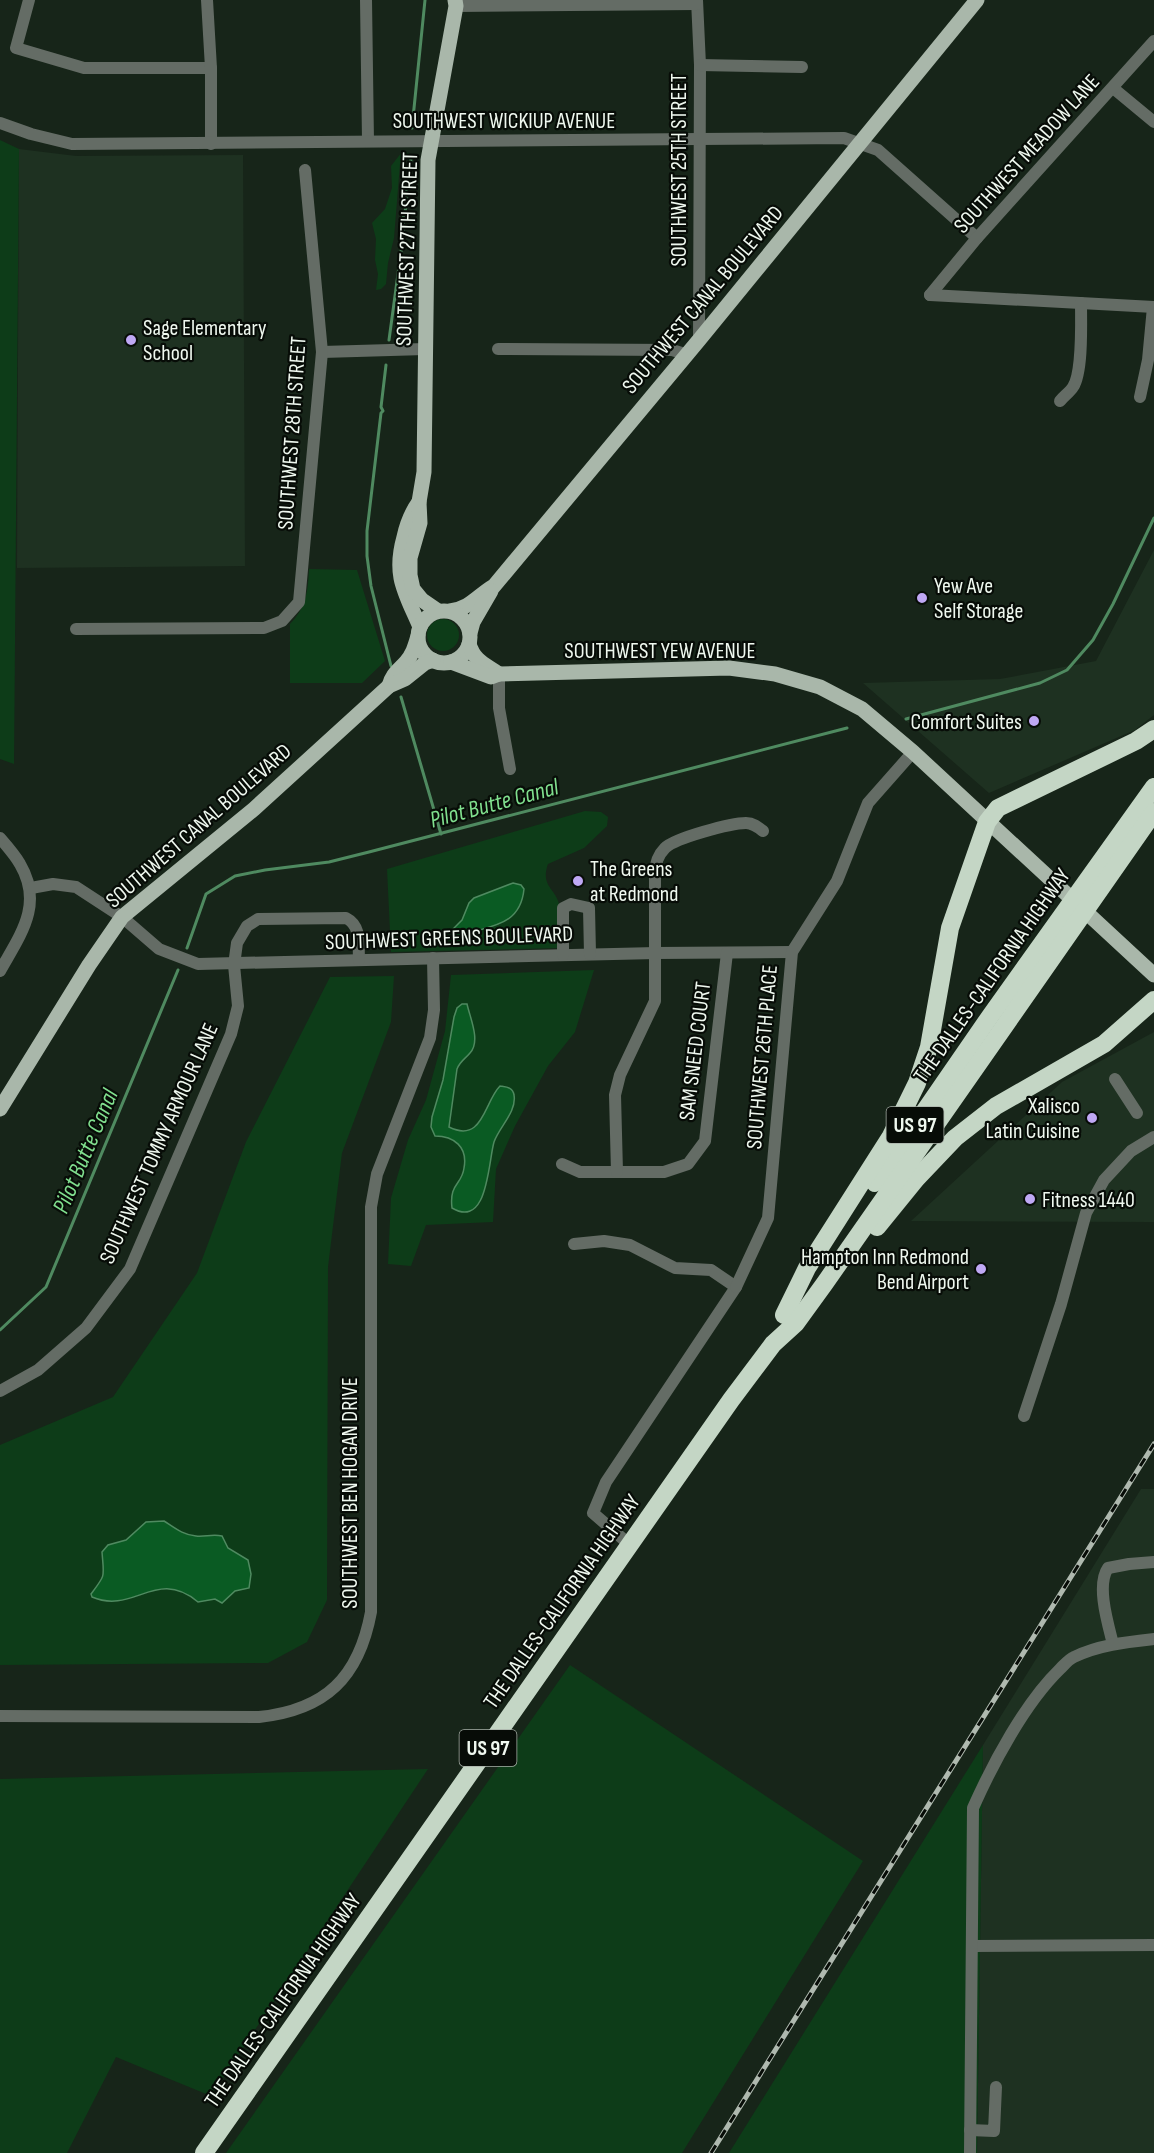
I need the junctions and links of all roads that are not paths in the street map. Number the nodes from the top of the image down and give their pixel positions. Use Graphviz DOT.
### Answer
graph roads {
  1 [pos="28,0"];
  2 [pos="207,0"];
  3 [pos="366,0"];
  4 [pos="977,0"];
  5 [pos="697,2"];
  6 [pos="455,3"];
  7 [pos="1154,41"];
  8 [pos="700,65"];
  9 [pos="802,67"];
  10 [pos="211,68"];
  11 [pos="1113,88"];
  12 [pos="1154,122"];
  13 [pos="0,123"];
  14 [pos="699,140"];
  15 [pos="368,141"];
  16 [pos="432,141"];
  17 [pos="211,144"];
  18 [pos="861,144"];
  19 [pos="305,170"];
  20 [pos="977,238"];
  21 [pos="1081,303"];
  22 [pos="1153,307"];
  23 [pos="699,340"];
  24 [pos="425,349"];
  25 [pos="498,349"];
  26 [pos="322,352"];
  27 [pos="685,354"];
  28 [pos="1140,397"];
  29 [pos="1060,401"];
  30 [pos="419,502"];
  31 [pos="494,586"];
  32 [pos="444,611"];
  33 [pos="76,629"];
  34 [pos="419,632"];
  35 [pos="470,639"];
  36 [pos="433,660"];
  37 [pos="451,662"];
  38 [pos="499,674"];
  39 [pos="389,686"];
  40 [pos="1154,729"];
  41 [pos="913,752"];
  42 [pos="510,769"];
  43 [pos="1154,787"];
  44 [pos="1154,812"];
  45 [pos="987,822"];
  46 [pos="763,831"];
  47 [pos="0,838"];
  48 [pos="31,888"];
  49 [pos="1087,895"];
  50 [pos="122,917"];
  51 [pos="1071,917"];
  52 [pos="792,952"];
  53 [pos="656,953"];
  54 [pos="727,953"];
  55 [pos="590,954"];
  56 [pos="563,955"];
  57 [pos="433,958"];
  58 [pos="359,960"];
  59 [pos="234,964"];
  60 [pos="0,971"];
  61 [pos="1154,975"];
  62 [pos="1154,1000"];
  63 [pos="1115,1079"];
  64 [pos="0,1108"];
  65 [pos="1137,1113"];
  66 [pos="1154,1137"];
  67 [pos="562,1164"];
  68 [pos="617,1172"];
  69 [pos="574,1244"];
  70 [pos="825,1283"];
  71 [pos="736,1287"];
  72 [pos="784,1315"];
  73 [pos="773,1344"];
  74 [pos="0,1391"];
  75 [pos="1024,1416"];
  76 [pos="630,1545"];
  77 [pos="1154,1562"];
  78 [pos="1154,1639"];
  79 [pos="1113,1644"];
  80 [pos="0,1716"];
  81 [pos="1154,1945"];
  82 [pos="972,1946"];
  83 [pos="996,2087"];
  84 [pos="970,2130"];
  85 [pos="204,2153"];
  86 [pos="970,2153"];
  1 -- 10 [label="street"];
  2 -- 10 [label="street"];
  3 -- 15 [label="street"];
  4 -- 18 [label="main road, SOUTHWEST CANAL BOULEVARD"];
  5 -- 6 [label="street"];
  5 -- 8 [label="street, SOUTHWEST 25TH STREET"];
  6 -- 16 [label="main road, SOUTHWEST 27TH STREET"];
  7 -- 11 [label="street, SOUTHWEST MEADOW LANE"];
  8 -- 9 [label="street"];
  8 -- 14 [label="street, SOUTHWEST 25TH STREET"];
  10 -- 17 [label="street"];
  11 -- 12 [label="street"];
  11 -- 20 [label="street, SOUTHWEST MEADOW LANE"];
  13 -- 17 [label="street, SOUTHWEST WICKIUP AVENUE"];
  14 -- 16 [label="street, SOUTHWEST WICKIUP AVENUE"];
  14 -- 18 [label="street, SOUTHWEST WICKIUP AVENUE"];
  14 -- 23 [label="street, SOUTHWEST 25TH STREET"];
  15 -- 16 [label="street, SOUTHWEST WICKIUP AVENUE"];
  15 -- 17 [label="street, SOUTHWEST WICKIUP AVENUE"];
  16 -- 24 [label="main road, SOUTHWEST 27TH STREET"];
  18 -- 20 [label="street, SOUTHWEST WICKIUP AVENUE"];
  18 -- 23 [label="main road, SOUTHWEST CANAL BOULEVARD"];
  19 -- 26 [label="street, SOUTHWEST 28TH STREET"];
  20 -- 21 [label="street, SOUTHWEST MEADOW LANE"];
  21 -- 22 [label="street"];
  21 -- 29 [label="street"];
  22 -- 28 [label="street"];
  23 -- 27 [label="main road, SOUTHWEST CANAL BOULEVARD"];
  24 -- 26 [label="street"];
  24 -- 30 [label="main road, SOUTHWEST 27TH STREET"];
  25 -- 27 [label="street"];
  26 -- 33 [label="street, SOUTHWEST 28TH STREET"];
  27 -- 31 [label="main road, SOUTHWEST CANAL BOULEVARD"];
  30 -- 32 [label="main road, SOUTHWEST 27TH STREET"];
  30 -- 34 [label="main road, SOUTHWEST 27TH STREET"];
  31 -- 32 [label="main road, SOUTHWEST CANAL BOULEVARD"];
  31 -- 35 [label="main road"];
  32 -- 34 [label="main road"];
  32 -- 35 [label="main road"];
  34 -- 36 [label="main road"];
  34 -- 39 [label="main road, SOUTHWEST CANAL BOULEVARD"];
  35 -- 37 [label="main road"];
  35 -- 38 [label="main road"];
  36 -- 37 [label="main road"];
  36 -- 39 [label="main road, SOUTHWEST CANAL BOULEVARD"];
  37 -- 38 [label="main road, SOUTHWEST YEW AVENUE"];
  38 -- 41 [label="main road, SOUTHWEST YEW AVENUE"];
  38 -- 42 [label="street"];
  39 -- 50 [label="main road, SOUTHWEST CANAL BOULEVARD"];
  40 -- 45 [label="highway"];
  41 -- 45 [label="main road, SOUTHWEST YEW AVENUE"];
  41 -- 52 [label="street, SOUTHWEST 26TH PLACE"];
  43 -- 49 [label="highway, THE DALLES-CALIFORNIA HIGHWAY / US 97"];
  44 -- 49 [label="highway, THE DALLES-CALIFORNIA HIGHWAY / US 97"];
  45 -- 61 [label="main road, SOUTHWEST YEW AVENUE"];
  45 -- 72 [label="highway"];
  46 -- 53 [label="street"];
  47 -- 48 [label="street"];
  48 -- 50 [label="street, SOUTHWEST GREENS BOULEVARD"];
  48 -- 60 [label="street"];
  49 -- 51 [label="highway, THE DALLES-CALIFORNIA HIGHWAY / US 97"];
  50 -- 59 [label="street, SOUTHWEST GREENS BOULEVARD"];
  50 -- 64 [label="main road, SOUTHWEST CANAL BOULEVARD"];
  51 -- 70 [label="highway, THE DALLES-CALIFORNIA HIGHWAY / US 97"];
  51 -- 72 [label="highway, THE DALLES-CALIFORNIA HIGHWAY / US 97"];
  52 -- 54 [label="street, SOUTHWEST GREENS BOULEVARD"];
  52 -- 71 [label="street, SOUTHWEST 26TH PLACE"];
  53 -- 54 [label="street, SOUTHWEST GREENS BOULEVARD"];
  53 -- 55 [label="street, SOUTHWEST GREENS BOULEVARD"];
  53 -- 68 [label="street"];
  54 -- 68 [label="street, SAM SNEED COURT"];
  55 -- 56 [label="street, SOUTHWEST GREENS BOULEVARD"];
  55 -- 56 [label="street"];
  56 -- 57 [label="street, SOUTHWEST GREENS BOULEVARD"];
  57 -- 58 [label="street, SOUTHWEST GREENS BOULEVARD"];
  57 -- 80 [label="street, SOUTHWEST BEN HOGAN DRIVE"];
  58 -- 59 [label="street, SOUTHWEST GREENS BOULEVARD"];
  58 -- 59 [label="street, SOUTHWEST TOMMY ARMOUR LANE"];
  59 -- 74 [label="street, SOUTHWEST TOMMY ARMOUR LANE"];
  62 -- 70 [label="highway"];
  63 -- 65 [label="street"];
  66 -- 75 [label="street"];
  67 -- 68 [label="street, SAM SNEED COURT"];
  69 -- 71 [label="street"];
  70 -- 73 [label="highway, THE DALLES-CALIFORNIA HIGHWAY / US 97"];
  71 -- 76 [label="street, SOUTHWEST 26TH PLACE"];
  72 -- 73 [label="highway, THE DALLES-CALIFORNIA HIGHWAY / US 97"];
  73 -- 76 [label="highway, THE DALLES-CALIFORNIA HIGHWAY / US 97"];
  76 -- 85 [label="highway, THE DALLES-CALIFORNIA HIGHWAY / US 97"];
  77 -- 79 [label="street"];
  78 -- 79 [label="street"];
  79 -- 82 [label="street"];
  81 -- 82 [label="street"];
  82 -- 84 [label="street"];
  83 -- 84 [label="street"];
  84 -- 86 [label="street"];
}
